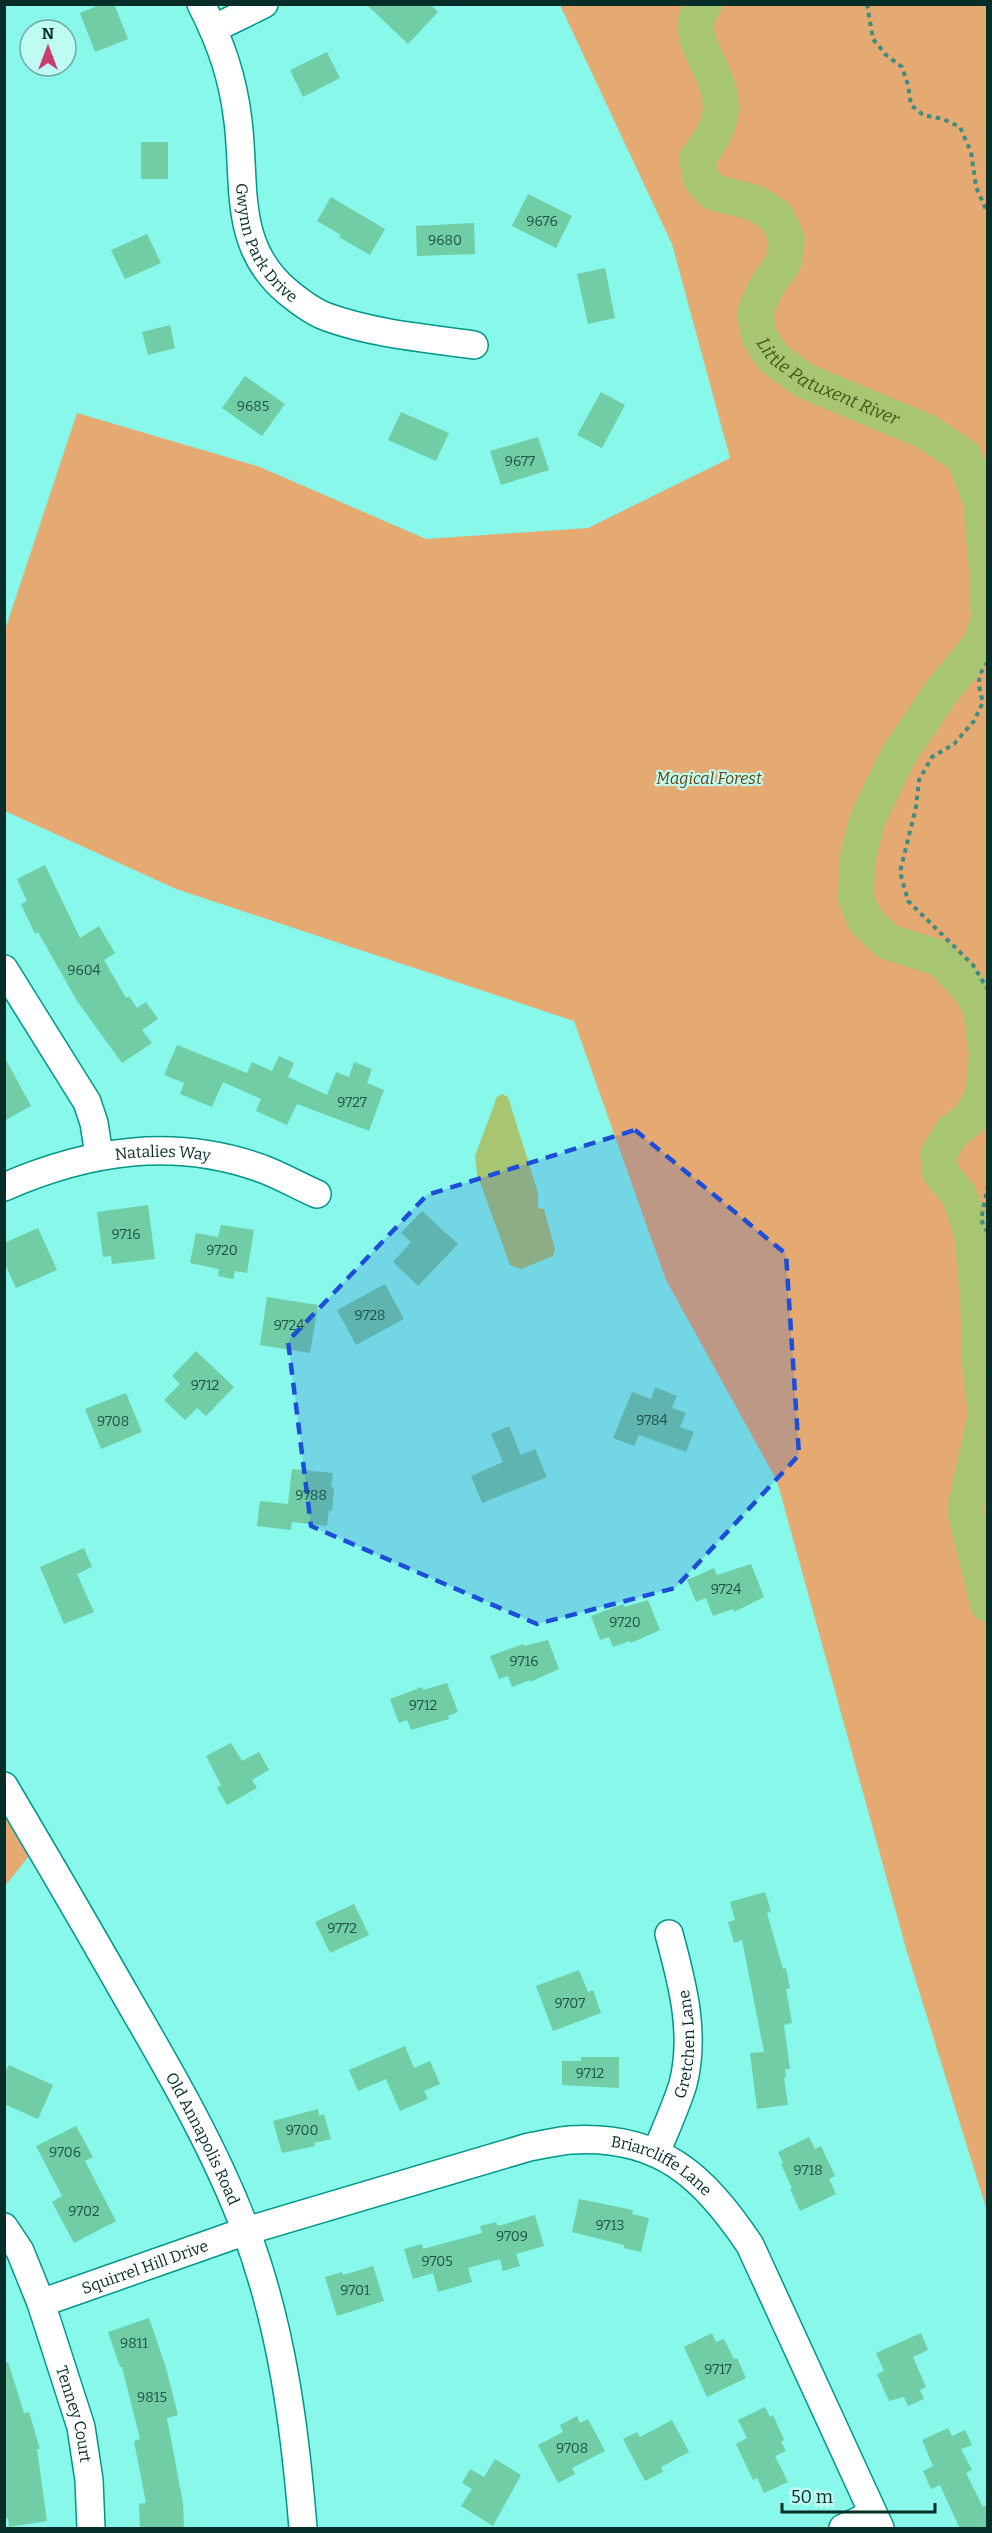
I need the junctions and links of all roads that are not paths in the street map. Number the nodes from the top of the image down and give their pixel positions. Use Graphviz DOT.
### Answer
graph roads {
  1 [pos="201,4"];
  2 [pos="264,4"];
  3 [pos="213,28"];
  4 [pos="474,345"];
  5 [pos="4,969"];
  6 [pos="99,1155"];
  7 [pos="4,1186"];
  8 [pos="317,1194"];
  9 [pos="4,1786"];
  10 [pos="669,1934"];
  11 [pos="656,2153"];
  12 [pos="4,2227"];
  13 [pos="246,2231"];
  14 [pos="41,2303"];
  15 [pos="876,2521"];
  16 [pos="91,2529"];
  17 [pos="303,2529"];
  18 [pos="843,2529"];
  1 -- 3 [label="street, Gwynn Park Drive"];
  2 -- 3 [label="street"];
  3 -- 4 [label="street, Gwynn Park Drive"];
  5 -- 6 [label="street"];
  6 -- 7 [label="street, Natalies Way"];
  6 -- 8 [label="street, Natalies Way"];
  9 -- 13 [label="street, Old Annapolis Road"];
  10 -- 11 [label="street, Gretchen Lane"];
  11 -- 13 [label="street, Briarcliffe Lane"];
  11 -- 15 [label="street, Briarcliffe Lane"];
  12 -- 14 [label="street, Tenney Court"];
  13 -- 14 [label="street, Squirrel Hill Drive"];
  13 -- 17 [label="street, Old Annapolis Road"];
  14 -- 16 [label="street, Tenney Court"];
  15 -- 18 [label="street"];
}
